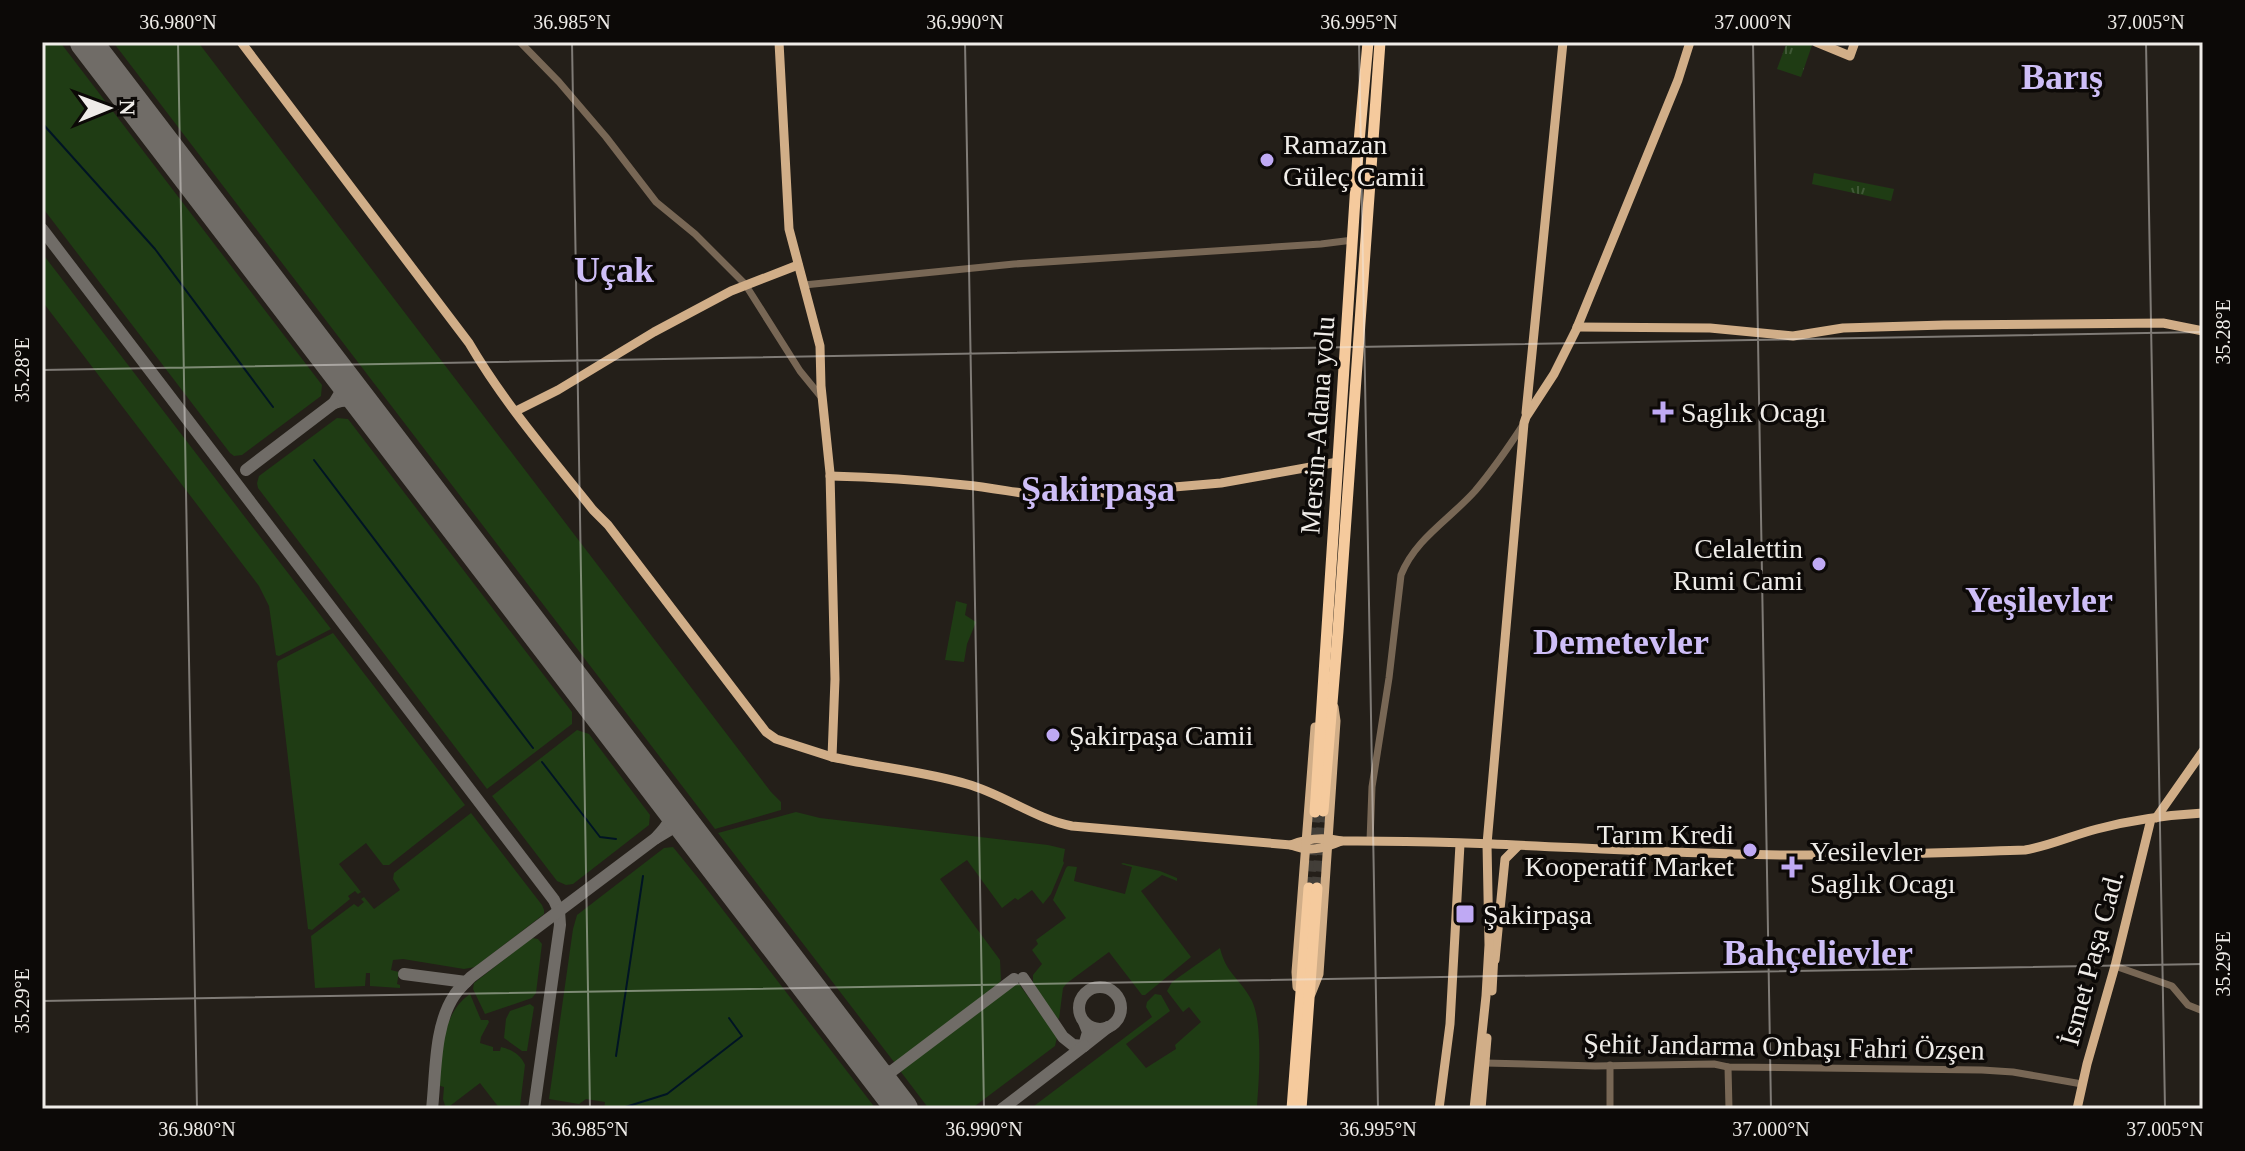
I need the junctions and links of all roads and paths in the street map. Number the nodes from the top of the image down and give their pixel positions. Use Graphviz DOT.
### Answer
graph roads {
  1 [pos="241,42"];
  2 [pos="520,42"];
  3 [pos="779,42"];
  4 [pos="1368,42"];
  5 [pos="1380,42"];
  6 [pos="1565,42"];
  7 [pos="1690,42"];
  8 [pos="1816,42"];
  9 [pos="1855,42"];
  10 [pos="1353,240"];
  11 [pos="798,265"];
  12 [pos="745,284"];
  13 [pos="804,285"];
  14 [pos="1577,327"];
  15 [pos="2203,331"];
  16 [pos="822,398"];
  17 [pos="516,411"];
  18 [pos="1525,420"];
  19 [pos="1338,462"];
  20 [pos="830,476"];
  21 [pos="1328,694"];
  22 [pos="2203,751"];
  23 [pos="832,757"];
  24 [pos="1319,812"];
  25 [pos="2203,813"];
  26 [pos="2154,819"];
  27 [pos="1370,841"];
  28 [pos="1328,843"];
  29 [pos="1306,844"];
  30 [pos="1460,844"];
  31 [pos="1489,844"];
  32 [pos="1518,846"];
  33 [pos="2115,966"];
  34 [pos="1495,967"];
  35 [pos="1310,997"];
  36 [pos="2203,1011"];
  37 [pos="1300,1015"];
  38 [pos="1485,1063"];
  39 [pos="1610,1065"];
  40 [pos="1728,1067"];
  41 [pos="2082,1084"];
  42 [pos="1292,1109"];
  43 [pos="1301,1109"];
  44 [pos="1439,1109"];
  45 [pos="1474,1109"];
  46 [pos="1481,1109"];
  47 [pos="1610,1109"];
  48 [pos="1729,1109"];
  49 [pos="2077,1109"];
  1 -- 17 [label="main road"];
  2 -- 12 [label="street"];
  3 -- 11 [label="main road"];
  4 -- 10 [label="highway, Mersin-Adana yolu"];
  5 -- 21 [label="highway, Mersin-Adana yolu"];
  6 -- 18 [label="main road"];
  7 -- 14 [label="main road"];
  8 -- 9 [label="main road"];
  10 -- 13 [label="street"];
  10 -- 19 [label="highway, Mersin-Adana yolu"];
  11 -- 12 [label="main road"];
  11 -- 13 [label="main road"];
  12 -- 16 [label="street"];
  12 -- 17 [label="main road"];
  13 -- 16 [label="main road"];
  14 -- 15 [label="main road"];
  14 -- 18 [label="main road"];
  16 -- 20 [label="main road"];
  17 -- 23 [label="main road"];
  18 -- 27 [label="street"];
  18 -- 31 [label="main road"];
  19 -- 20 [label="main road"];
  19 -- 21 [label="highway, Mersin-Adana yolu"];
  20 -- 23 [label="main road"];
  21 -- 24 [label="highway, Mersin-Adana yolu"];
  21 -- 28 [label="main road"];
  21 -- 29 [label="main road"];
  22 -- 26 [label="main road"];
  23 -- 29 [label="main road"];
  25 -- 26 [label="main road"];
  26 -- 32 [label="main road"];
  26 -- 33 [label="main road, İsmet Paşa Cad."];
  27 -- 28 [label="main road"];
  27 -- 30 [label="main road"];
  28 -- 29 [label="main road"];
  28 -- 35 [label="main road"];
  29 -- 37 [label="main road"];
  30 -- 31 [label="main road"];
  30 -- 44 [label="main road"];
  31 -- 32 [label="main road"];
  31 -- 34 [label="main road"];
  31 -- 45 [label="main road"];
  32 -- 34 [label="main road"];
  33 -- 36 [label="street"];
  33 -- 41 [label="main road, İsmet Paşa Cad."];
  34 -- 38 [label="main road"];
  35 -- 37 [label="highway"];
  35 -- 43 [label="highway"];
  37 -- 42 [label="highway"];
  38 -- 39 [label="street, Şehit Jandarma Onbaşı Fahri Özşen"];
  38 -- 46 [label="main road"];
  39 -- 40 [label="street, Şehit Jandarma Onbaşı Fahri Özşen"];
  39 -- 47 [label="street"];
  40 -- 41 [label="street, Şehit Jandarma Onbaşı Fahri Özşen"];
  40 -- 48 [label="street"];
  41 -- 49 [label="main road, İsmet Paşa Cad."];
}
